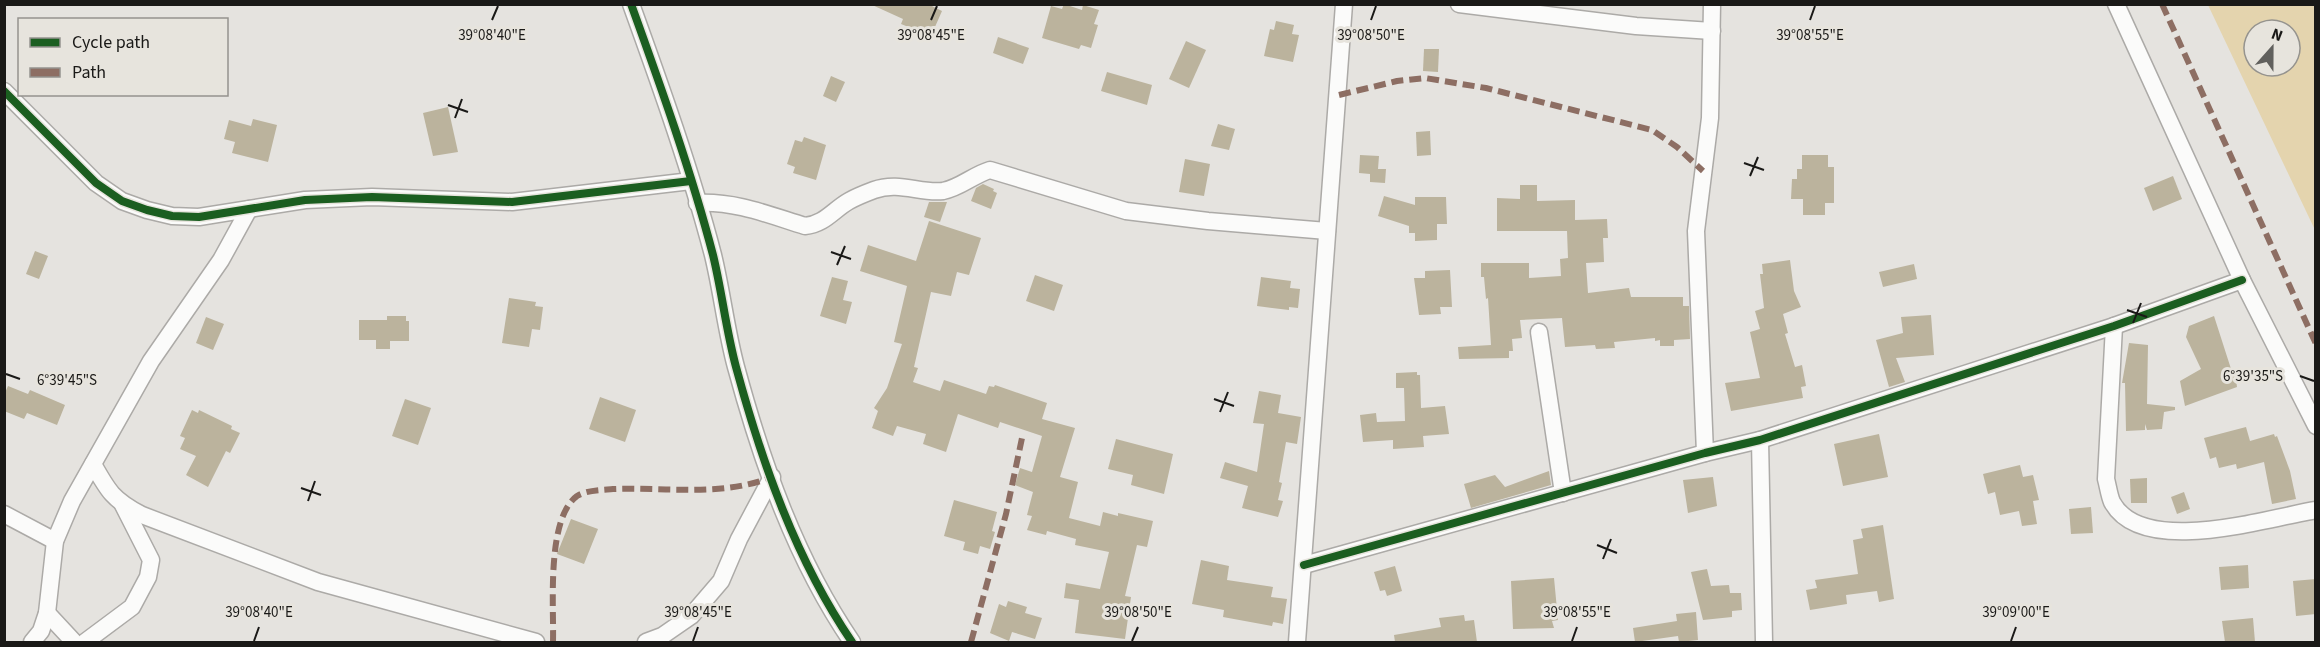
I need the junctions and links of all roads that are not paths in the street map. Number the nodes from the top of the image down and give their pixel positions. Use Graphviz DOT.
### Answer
graph roads {
  1 [pos="631,4"];
  2 [pos="1344,4"];
  3 [pos="1459,4"];
  4 [pos="1712,4"];
  5 [pos="2116,4"];
  6 [pos="1712,31"];
  7 [pos="4,91"];
  8 [pos="691,181"];
  9 [pos="697,203"];
  10 [pos="249,209"];
  11 [pos="1327,231"];
  12 [pos="2242,280"];
  13 [pos="2114,326"];
  14 [pos="1539,332"];
  15 [pos="2316,426"];
  16 [pos="1760,440"];
  17 [pos="1705,453"];
  18 [pos="93,464"];
  19 [pos="772,477"];
  20 [pos="1563,493"];
  21 [pos="123,506"];
  22 [pos="2316,510"];
  23 [pos="4,514"];
  24 [pos="55,541"];
  25 [pos="1304,566"];
  26 [pos="47,613"];
  27 [pos="32,642"];
  28 [pos="74,642"];
  29 [pos="85,642"];
  30 [pos="536,642"];
  31 [pos="646,642"];
  32 [pos="852,642"];
  33 [pos="1297,642"];
  34 [pos="1764,642"];
  1 -- 8 [label="street"];
  2 -- 11 [label="street"];
  3 -- 6 [label="street"];
  4 -- 6 [label="street"];
  5 -- 12 [label="street"];
  6 -- 17 [label="street"];
  7 -- 10 [label="street"];
  8 -- 9 [label="street"];
  8 -- 10 [label="street"];
  9 -- 11 [label="street"];
  9 -- 19 [label="street"];
  10 -- 18 [label="street"];
  11 -- 25 [label="street"];
  12 -- 13 [label="street"];
  12 -- 15 [label="street"];
  13 -- 16 [label="street"];
  13 -- 22 [label="street"];
  14 -- 20 [label="street"];
  16 -- 17 [label="street"];
  16 -- 34 [label="street"];
  17 -- 20 [label="street"];
  18 -- 21 [label="street"];
  18 -- 24 [label="street"];
  19 -- 31 [label="street"];
  19 -- 32 [label="street"];
  20 -- 25 [label="street"];
  21 -- 29 [label="street"];
  21 -- 30 [label="street"];
  23 -- 24 [label="street"];
  24 -- 26 [label="street"];
  25 -- 33 [label="street"];
  26 -- 27 [label="street"];
  26 -- 28 [label="street"];
}
